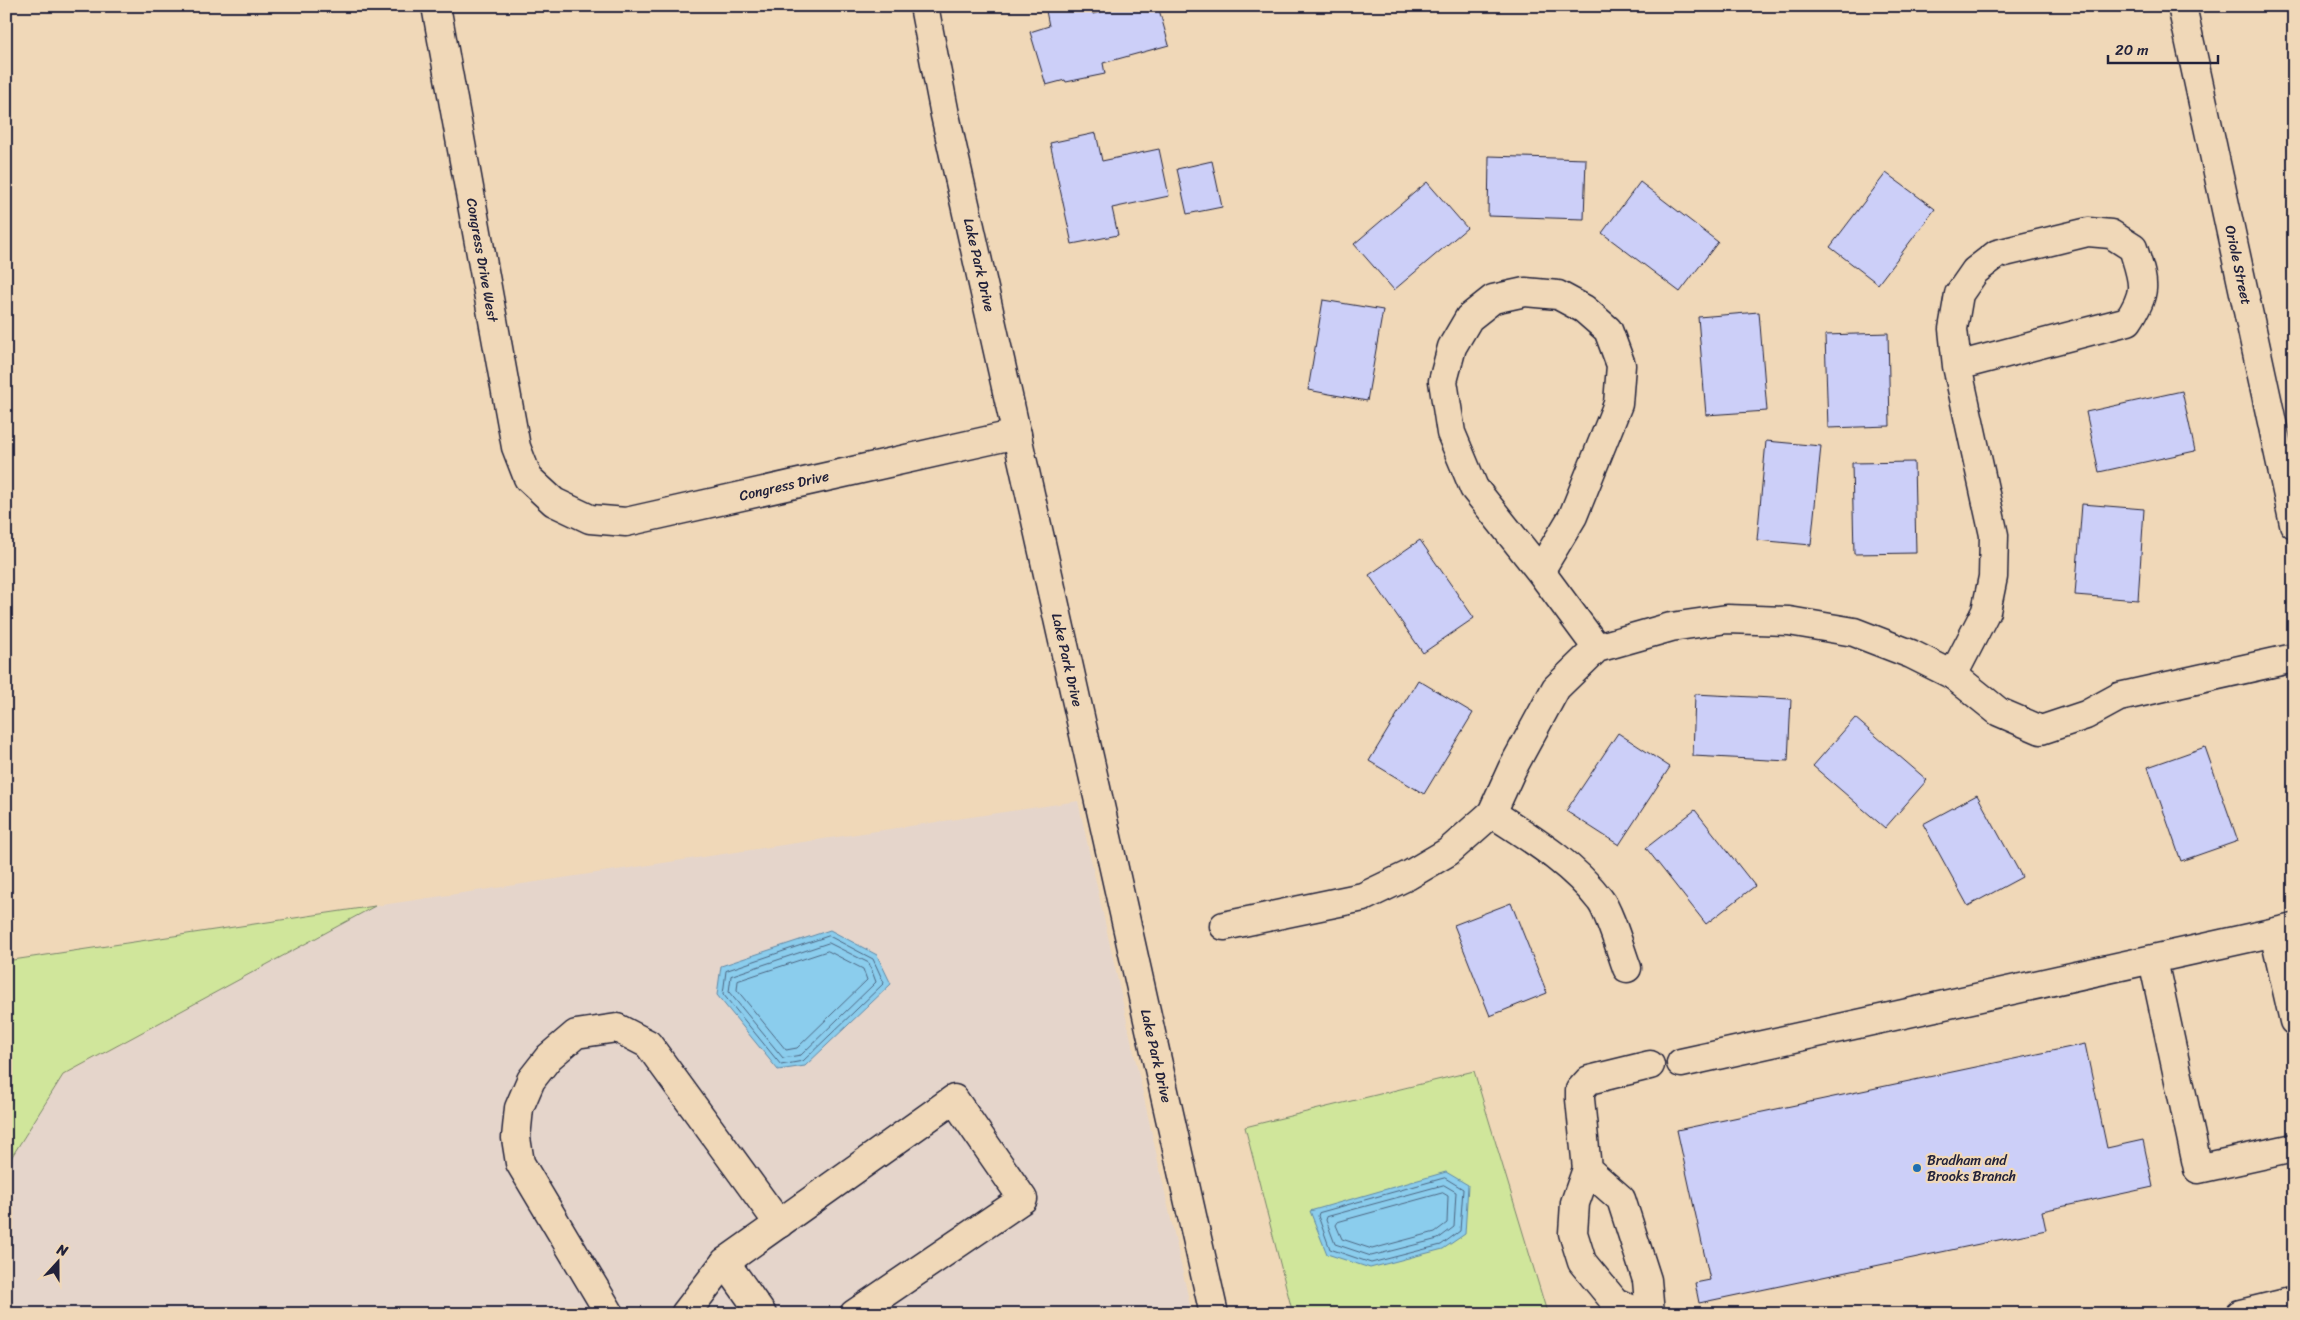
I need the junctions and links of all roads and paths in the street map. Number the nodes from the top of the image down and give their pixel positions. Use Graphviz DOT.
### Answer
graph roads {
  1 [pos="436,6"];
  2 [pos="924,6"];
  3 [pos="2182,6"];
  4 [pos="1958,366"];
  5 [pos="1017,434"];
  6 [pos="554,502"];
  7 [pos="2294,524"];
  8 [pos="1540,571"];
  9 [pos="1597,648"];
  10 [pos="2294,658"];
  11 [pos="1953,675"];
  12 [pos="1492,812"];
  13 [pos="1224,926"];
  14 [pos="2284,930"];
  15 [pos="2153,960"];
  16 [pos="1627,968"];
  17 [pos="2294,1021"];
  18 [pos="1681,1064"];
  19 [pos="1650,1065"];
  20 [pos="2294,1148"];
  21 [pos="1587,1169"];
  22 [pos="779,1224"];
  23 [pos="725,1262"];
  24 [pos="2294,1301"];
  25 [pos="610,1314"];
  26 [pos="686,1314"];
  27 [pos="762,1314"];
  28 [pos="854,1314"];
  29 [pos="1214,1314"];
  30 [pos="1642,1314"];
  31 [pos="1650,1314"];
  32 [pos="2240,1314"];
  1 -- 6 [label="street, Congress Drive West"];
  2 -- 5 [label="street, Lake Park Drive"];
  3 -- 7 [label="street, Oriole Street"];
  4 -- 4 [label="street"];
  4 -- 11 [label="street"];
  5 -- 6 [label="street, Congress Drive"];
  5 -- 29 [label="street, Lake Park Drive"];
  8 -- 8 [label="street"];
  8 -- 9 [label="street"];
  9 -- 11 [label="street"];
  9 -- 12 [label="street"];
  10 -- 11 [label="street"];
  12 -- 13 [label="street"];
  12 -- 16 [label="street"];
  14 -- 15 [label="street"];
  14 -- 17 [label="street"];
  15 -- 18 [label="street"];
  15 -- 20 [label="street"];
  19 -- 21 [label="street"];
  21 -- 30 [label="street"];
  21 -- 31 [label="street"];
  22 -- 23 [label="street"];
  22 -- 25 [label="street"];
  22 -- 28 [label="street"];
  23 -- 26 [label="street"];
  23 -- 27 [label="street"];
  24 -- 32 [label="street"];
}
